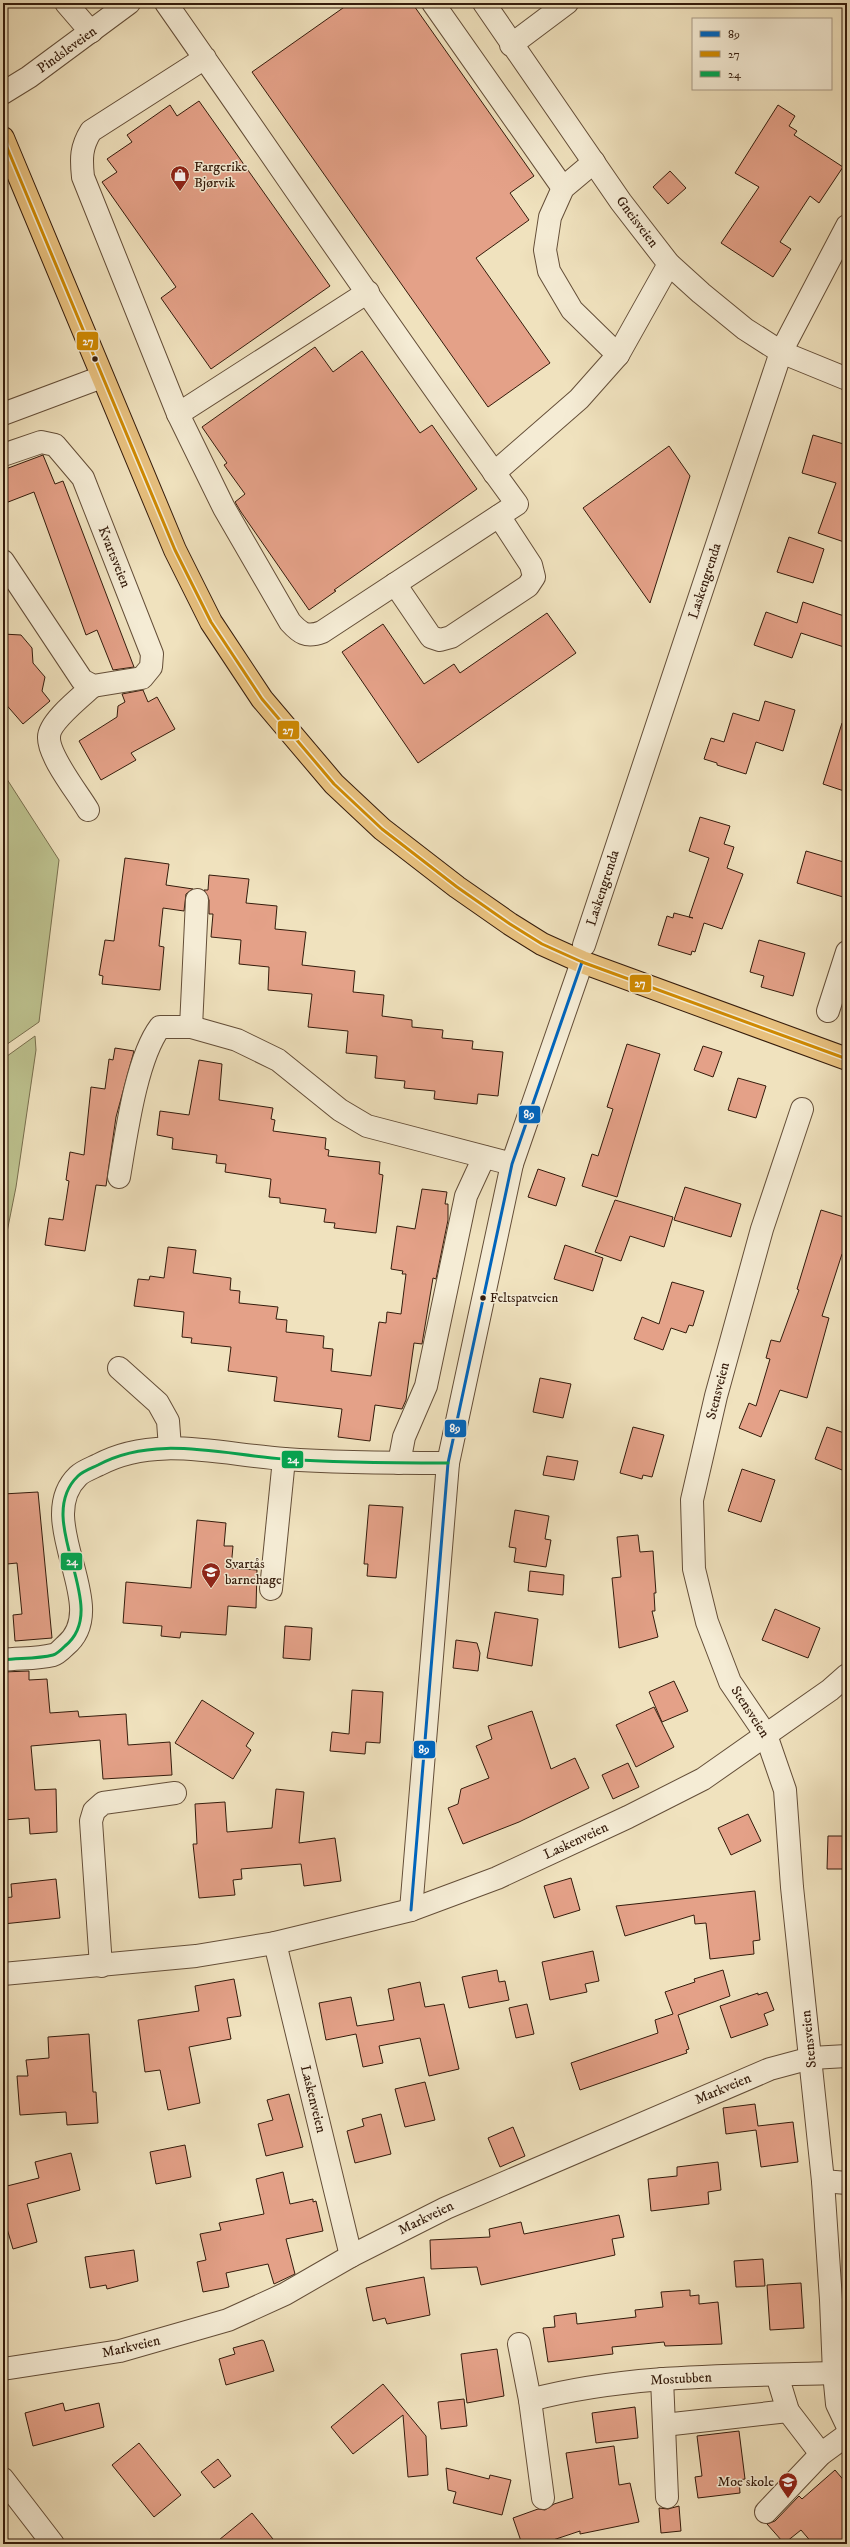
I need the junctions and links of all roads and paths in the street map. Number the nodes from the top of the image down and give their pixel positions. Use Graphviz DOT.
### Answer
graph roads {
  1 [pos="66,3"];
  2 [pos="129,3"];
  3 [pos="166,3"];
  4 [pos="433,3"];
  5 [pos="484,3"];
  6 [pos="567,3"];
  7 [pos="91,32"];
  8 [pos="512,45"];
  9 [pos="205,58"];
  10 [pos="3,93"];
  11 [pos="3,138"];
  12 [pos="594,162"];
  13 [pos="563,188"];
  14 [pos="847,226"];
  15 [pos="669,264"];
  16 [pos="368,292"];
  17 [pos="782,352"];
  18 [pos="618,355"];
  19 [pos="102,377"];
  20 [pos="847,379"];
  21 [pos="3,414"];
  22 [pos="178,414"];
  23 [pos="3,455"];
  24 [pos="494,473"];
  25 [pos="499,516"];
  26 [pos="3,561"];
  27 [pos="395,584"];
  28 [pos="93,686"];
  29 [pos="88,810"];
  30 [pos="197,900"];
  31 [pos="847,952"];
  32 [pos="583,954"];
  33 [pos="828,1011"];
  34 [pos="191,1027"];
  35 [pos="847,1059"];
  36 [pos="802,1110"];
  37 [pos="484,1157"];
  38 [pos="512,1164"];
  39 [pos="119,1177"];
  40 [pos="119,1368"];
  41 [pos="170,1448"];
  42 [pos="284,1459"];
  43 [pos="400,1463"];
  44 [pos="448,1463"];
  45 [pos="271,1589"];
  46 [pos="3,1660"];
  47 [pos="847,1675"];
  48 [pos="766,1735"];
  49 [pos="175,1793"];
  50 [pos="411,1910"];
  51 [pos="275,1943"];
  52 [pos="101,1966"];
  53 [pos="3,1974"];
  54 [pos="847,2056"];
  55 [pos="811,2058"];
  56 [pos="823,2181"];
  57 [pos="847,2183"];
  58 [pos="351,2256"];
  59 [pos="519,2344"];
  60 [pos="3,2369"];
  61 [pos="834,2373"];
  62 [pos="777,2375"];
  63 [pos="662,2379"];
  64 [pos="530,2400"];
  65 [pos="788,2411"];
  66 [pos="664,2425"];
  67 [pos="847,2426"];
  68 [pos="847,2434"];
  69 [pos="821,2454"];
  70 [pos="3,2479"];
  71 [pos="667,2497"];
  72 [pos="543,2498"];
  73 [pos="766,2512"];
  74 [pos="53,2544"];
  1 -- 7 [label="street"];
  2 -- 7 [label="street, Pindsleveien"];
  3 -- 9 [label="street"];
  4 -- 13 [label="street"];
  5 -- 8 [label="street, Gneisveien"];
  6 -- 8 [label="street"];
  7 -- 10 [label="street, Pindsleveien"];
  8 -- 12 [label="street, Gneisveien"];
  9 -- 16 [label="street"];
  9 -- 22 [label="street"];
  11 -- 19 [label="main road"];
  12 -- 13 [label="street"];
  12 -- 15 [label="street, Gneisveien"];
  13 -- 18 [label="street"];
  14 -- 17 [label="street, Laskengrenda"];
  15 -- 17 [label="street, Gneisveien"];
  15 -- 18 [label="street"];
  16 -- 22 [label="street"];
  16 -- 24 [label="street"];
  17 -- 20 [label="street, Gneisveien"];
  17 -- 32 [label="street, Laskengrenda"];
  18 -- 24 [label="street"];
  19 -- 21 [label="street"];
  19 -- 32 [label="main road"];
  22 -- 27 [label="street"];
  23 -- 28 [label="street, Kvartsveien"];
  24 -- 25 [label="street"];
  25 -- 27 [label="street"];
  25 -- 27 [label="street"];
  26 -- 28 [label="street"];
  28 -- 29 [label="street"];
  30 -- 34 [label="street"];
  31 -- 33 [label="street"];
  32 -- 35 [label="main road"];
  32 -- 38 [label="street"];
  34 -- 37 [label="street"];
  34 -- 39 [label="street"];
  36 -- 48 [label="street, Stensveien"];
  37 -- 38 [label="street"];
  37 -- 43 [label="street"];
  38 -- 44 [label="street"];
  40 -- 41 [label="street"];
  41 -- 42 [label="street"];
  41 -- 46 [label="street"];
  42 -- 43 [label="street"];
  42 -- 45 [label="street"];
  43 -- 44 [label="street"];
  44 -- 50 [label="street"];
  47 -- 48 [label="street, Laskenveien"];
  48 -- 50 [label="street, Laskenveien"];
  48 -- 55 [label="street, Stensveien"];
  49 -- 52 [label="street"];
  50 -- 51 [label="street, Laskenveien"];
  51 -- 52 [label="street, Laskenveien"];
  51 -- 58 [label="street, Laskenveien"];
  52 -- 53 [label="street, Laskenveien"];
  54 -- 55 [label="street, Markveien"];
  55 -- 56 [label="street, Stensveien"];
  55 -- 58 [label="street, Markveien"];
  56 -- 57 [label="street"];
  56 -- 61 [label="street, Stensveien"];
  58 -- 60 [label="street, Markveien"];
  59 -- 64 [label="street"];
  61 -- 62 [label="street, Mostubben"];
  61 -- 67 [label="street, Stensveien"];
  62 -- 63 [label="street, Mostubben"];
  62 -- 65 [label="street"];
  63 -- 64 [label="street, Mostubben"];
  63 -- 66 [label="street"];
  64 -- 72 [label="street"];
  65 -- 66 [label="street"];
  65 -- 69 [label="street"];
  66 -- 71 [label="street"];
  68 -- 69 [label="street"];
  69 -- 73 [label="street"];
  70 -- 74 [label="street"];
}
